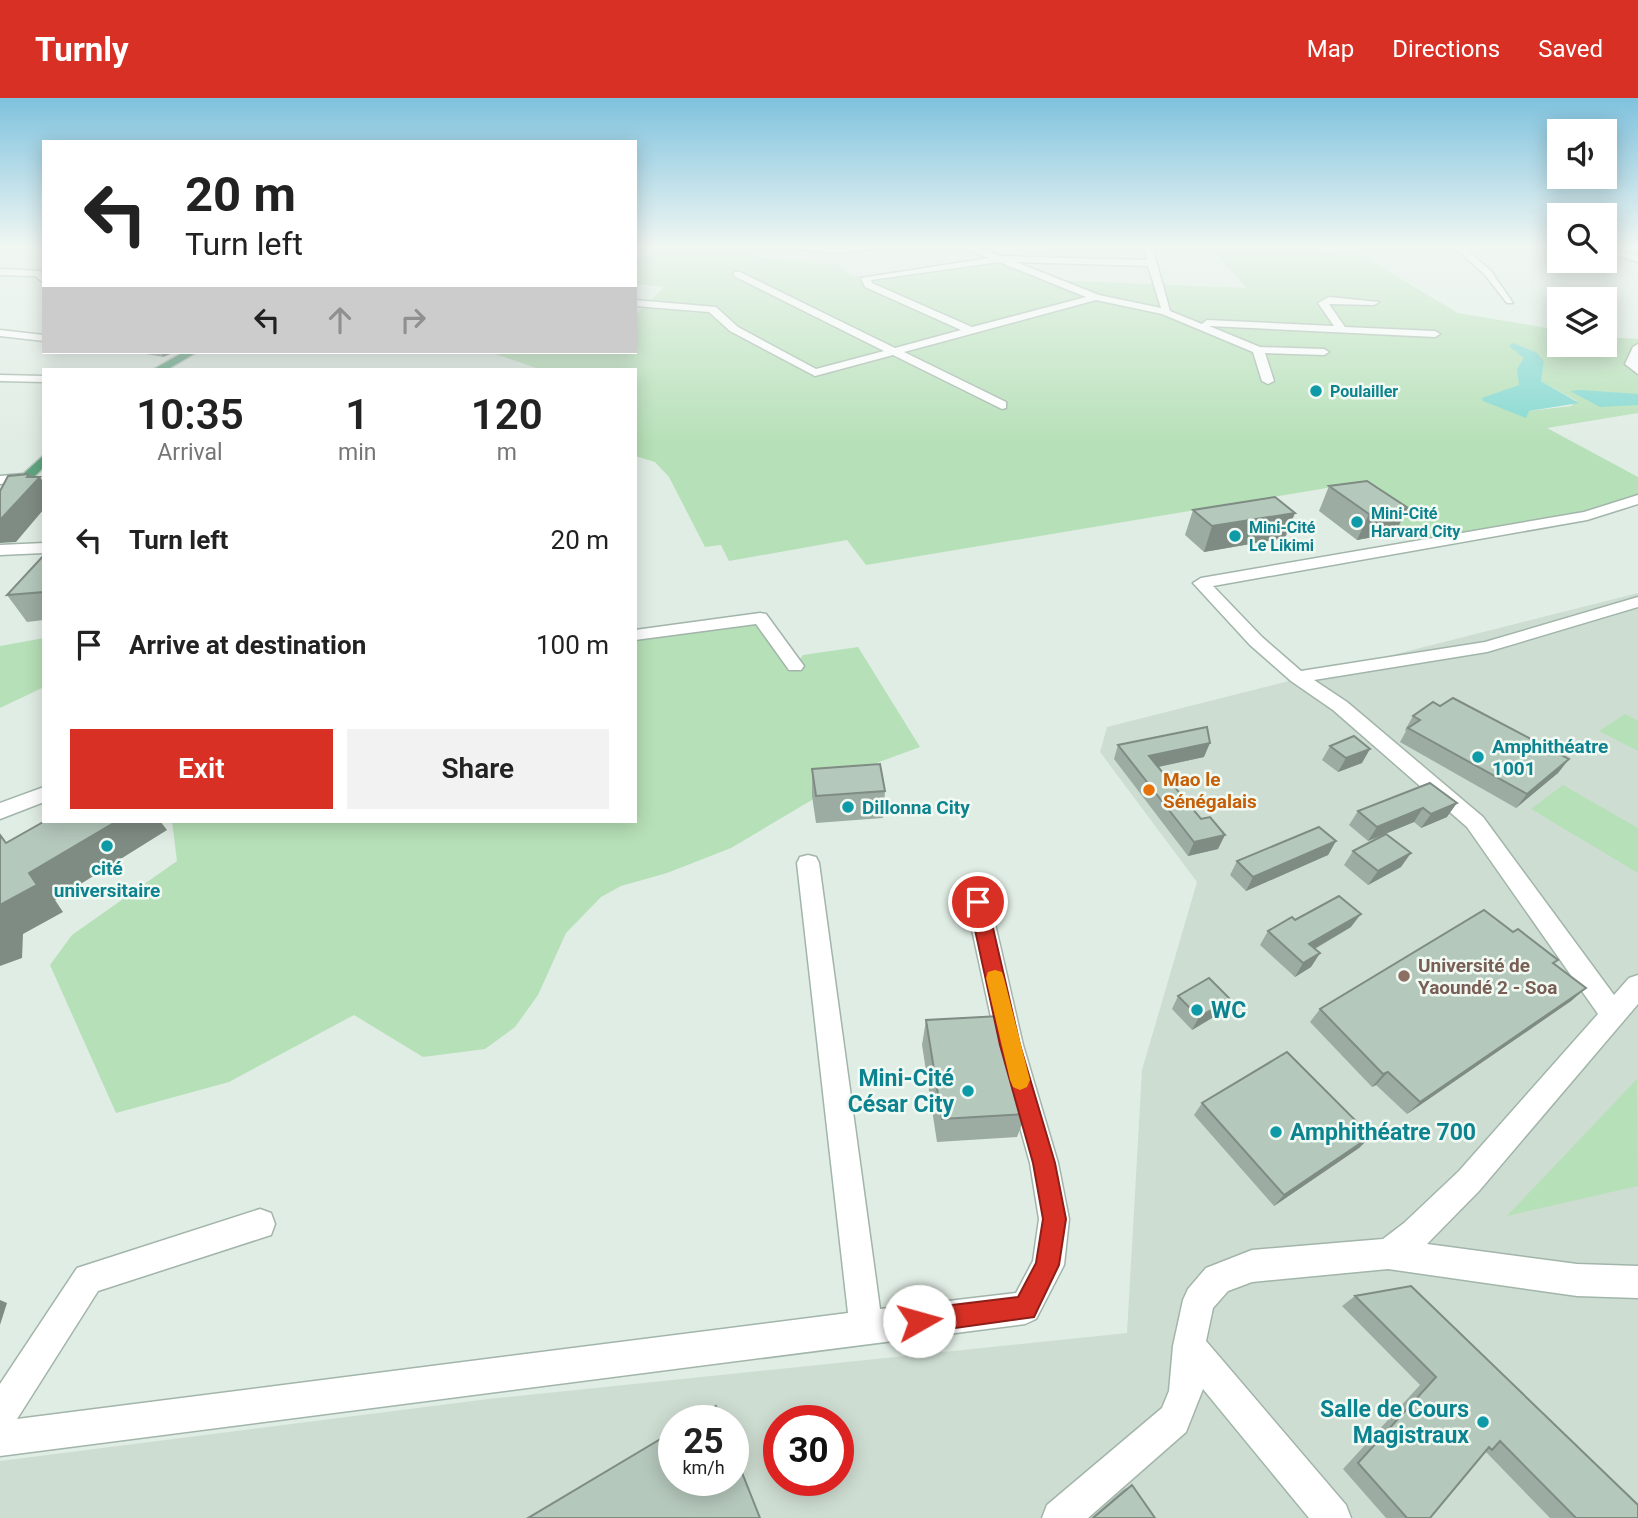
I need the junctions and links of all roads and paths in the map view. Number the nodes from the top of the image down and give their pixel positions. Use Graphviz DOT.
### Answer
graph roads {
  1 [pos="716,312"];
  2 [pos="814,312"];
  3 [pos="928,312"];
  4 [pos="1040,312"];
  5 [pos="1164,312"];
  6 [pos="1329,312"];
  7 [pos="1191,322"];
  8 [pos="971,331"];
  9 [pos="1342,331"];
  10 [pos="0,333"];
  11 [pos="1435,334"];
  12 [pos="42,338"];
  13 [pos="1638,347"];
  14 [pos="1258,350"];
  15 [pos="893,352"];
  16 [pos="1324,352"];
  17 [pos="188,354"];
  18 [pos="203,354"];
  19 [pos="162,368"];
  20 [pos="178,368"];
  21 [pos="1638,371"];
  22 [pos="0,378"];
  23 [pos="42,379"];
  24 [pos="1268,380"];
  25 [pos="1002,405"];
  26 [pos="42,447"];
  27 [pos="42,461"];
  28 [pos="23,478"];
  29 [pos="1,480"];
  30 [pos="1638,499"];
  31 [pos="0,503"];
  32 [pos="42,548"];
  33 [pos="0,550"];
  34 [pos="1638,602"];
  35 [pos="637,635"];
  36 [pos="795,666"];
  37 [pos="1297,677"];
  38 [pos="42,795"];
  39 [pos="0,811"];
  40 [pos="808,863"];
  41 [pos="978,902"];
  42 [pos="1638,986"];
  43 [pos="1613,1014"];
  44 [pos="260,1224"];
  45 [pos="1388,1254"];
  46 [pos="1638,1282"];
  47 [pos="866,1327"];
  48 [pos="1189,1346"];
  49 [pos="0,1415"];
  50 [pos="0,1439"];
  51 [pos="1059,1518"];
  52 [pos="1333,1518"];
  1 -- 15 [label="street"];
  2 -- 15 [label="street"];
  3 -- 8 [label="street"];
  4 -- 8 [label="street"];
  5 -- 7 [label="street"];
  6 -- 9 [label="street"];
  7 -- 9 [label="street"];
  7 -- 14 [label="street"];
  8 -- 15 [label="street"];
  9 -- 11 [label="street"];
  10 -- 12 [label="street"];
  13 -- 21 [label="street"];
  14 -- 16 [label="street"];
  14 -- 24 [label="street"];
  15 -- 25 [label="street"];
  17 -- 19 [label="main road"];
  18 -- 20 [label="main road"];
  22 -- 23 [label="street"];
  26 -- 29 [label="main road"];
  27 -- 28 [label="main road"];
  28 -- 29 [label="street"];
  28 -- 31 [label="main road"];
  30 -- 37 [label="street"];
  32 -- 33 [label="street"];
  34 -- 37 [label="street"];
  35 -- 36 [label="street"];
  37 -- 43 [label="street"];
  38 -- 39 [label="street"];
  40 -- 47 [label="street"];
  41 -- 47 [label="street"];
  42 -- 43 [label="street"];
  43 -- 45 [label="street"];
  44 -- 49 [label="street"];
  45 -- 46 [label="street"];
  45 -- 48 [label="street"];
  47 -- 50 [label="street"];
  48 -- 51 [label="street"];
  48 -- 52 [label="street"];
}
